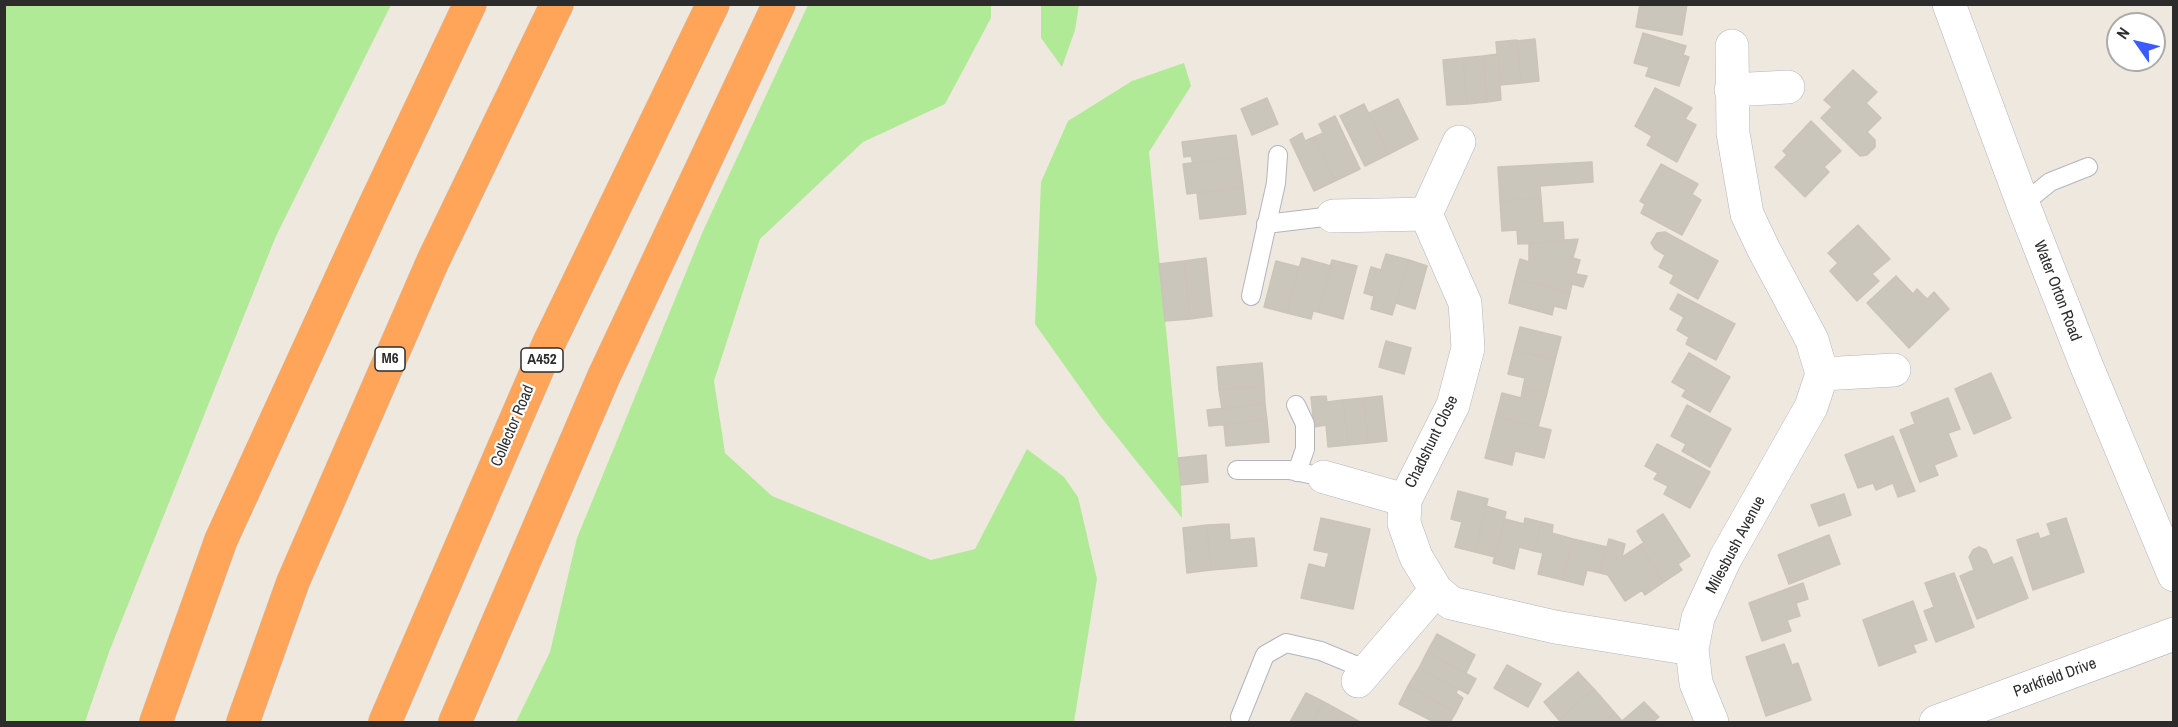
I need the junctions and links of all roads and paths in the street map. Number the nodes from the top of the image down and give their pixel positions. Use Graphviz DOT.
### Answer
graph roads {
  1 [pos="470,4"];
  2 [pos="557,4"];
  3 [pos="713,4"];
  4 [pos="779,4"];
  5 [pos="1949,4"];
  6 [pos="1732,46"];
  7 [pos="1788,87"];
  8 [pos="1731,90"];
  9 [pos="1459,142"];
  10 [pos="1278,155"];
  11 [pos="2088,167"];
  12 [pos="2023,204"];
  13 [pos="1426,214"];
  14 [pos="1333,216"];
  15 [pos="1266,224"];
  16 [pos="1251,296"];
  17 [pos="1894,370"];
  18 [pos="1822,374"];
  19 [pos="1296,405"];
  20 [pos="1237,470"];
  21 [pos="1310,475"];
  22 [pos="1405,500"];
  23 [pos="2174,575"];
  24 [pos="1436,590"];
  25 [pos="2174,634"];
  26 [pos="1692,649"];
  27 [pos="1362,675"];
  28 [pos="1240,717"];
  29 [pos="156,723"];
  30 [pos="243,723"];
  31 [pos="386,723"];
  32 [pos="455,723"];
  33 [pos="1712,723"];
  34 [pos="1936,723"];
  1 -- 29 [label="highway"];
  2 -- 30 [label="highway, M6"];
  3 -- 31 [label="highway, Collector Road / A452"];
  4 -- 32 [label="highway"];
  5 -- 12 [label="street, Water Orton Road"];
  6 -- 8 [label="street"];
  7 -- 8 [label="street"];
  8 -- 18 [label="street"];
  9 -- 13 [label="street"];
  10 -- 15 [label="lane"];
  11 -- 12 [label="lane"];
  12 -- 23 [label="street, Water Orton Road"];
  13 -- 14 [label="street"];
  13 -- 22 [label="street, Chadshunt Close"];
  14 -- 15 [label="lane"];
  15 -- 16 [label="lane"];
  17 -- 18 [label="street"];
  18 -- 26 [label="street, Milesbush Avenue"];
  19 -- 21 [label="lane"];
  20 -- 21 [label="lane"];
  21 -- 22 [label="street, Chadshunt Close"];
  22 -- 24 [label="street, Chadshunt Close"];
  24 -- 26 [label="street, Chadshunt Close"];
  24 -- 27 [label="street"];
  25 -- 34 [label="street, Parkfield Drive"];
  26 -- 33 [label="street, Milesbush Avenue"];
  27 -- 28 [label="lane"];
}
